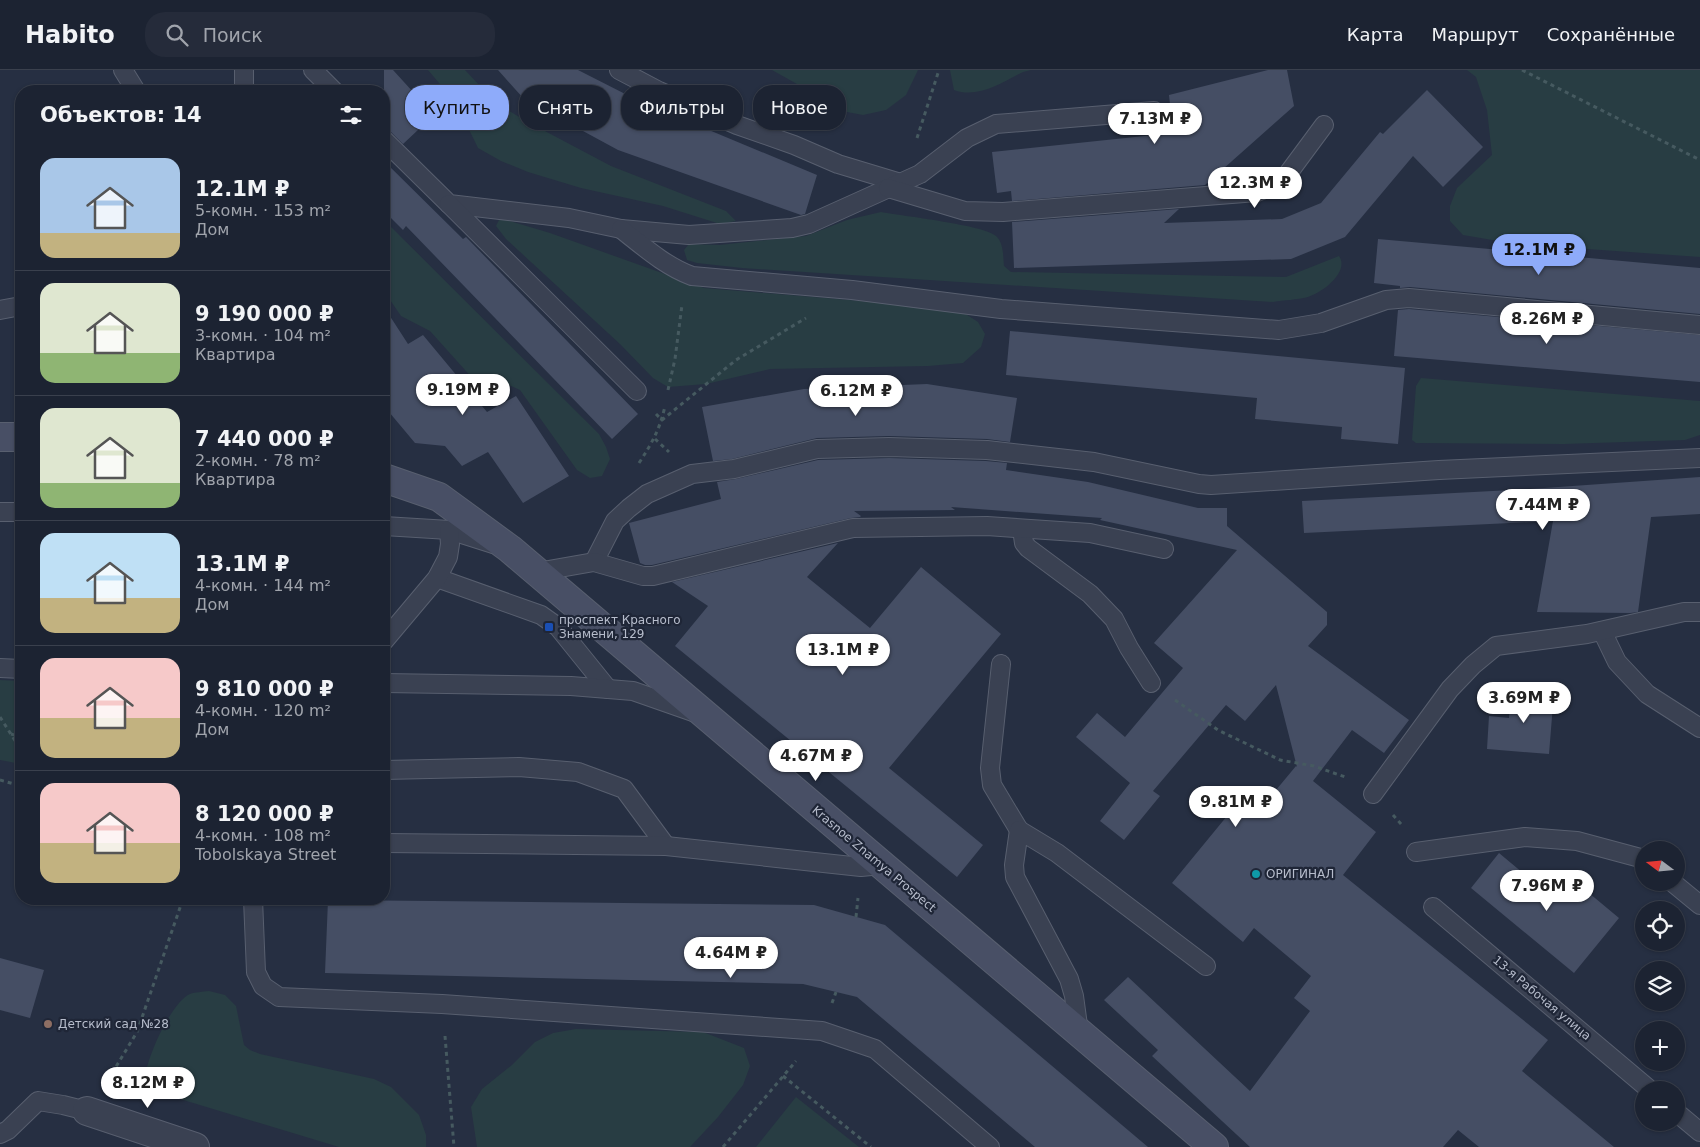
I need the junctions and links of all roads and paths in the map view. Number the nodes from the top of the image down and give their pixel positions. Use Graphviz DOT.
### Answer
graph roads {
  1 [pos="123,70"];
  2 [pos="244,70"];
  3 [pos="313,70"];
  4 [pos="619,70"];
  5 [pos="939,70"];
  6 [pos="1522,70"];
  7 [pos="132,85"];
  8 [pos="244,85"];
  9 [pos="328,85"];
  10 [pos="1154,111"];
  11 [pos="1324,125"];
  12 [pos="915,142"];
  13 [pos="390,146"];
  14 [pos="1700,160"];
  15 [pos="895,186"];
  16 [pos="449,204"];
  17 [pos="621,229"];
  18 [pos="852,290"];
  19 [pos="682,304"];
  20 [pos="15,307"];
  21 [pos="0,310"];
  22 [pos="1700,325"];
  23 [pos="637,391"];
  24 [pos="667,394"];
  25 [pos="666,403"];
  26 [pos="662,420"];
  27 [pos="0,437"];
  28 [pos="15,437"];
  29 [pos="654,439"];
  30 [pos="1700,458"];
  31 [pos="390,480"];
  32 [pos="0,512"];
  33 [pos="15,512"];
  34 [pos="390,526"];
  35 [pos="1022,529"];
  36 [pos="449,530"];
  37 [pos="510,549"];
  38 [pos="1164,549"];
  39 [pos="594,562"];
  40 [pos="537,572"];
  41 [pos="437,578"];
  42 [pos="1700,612"];
  43 [pos="1602,630"];
  44 [pos="390,634"];
  45 [pos="1001,664"];
  46 [pos="0,668"];
  47 [pos="15,669"];
  48 [pos="390,683"];
  49 [pos="1151,683"];
  50 [pos="608,689"];
  51 [pos="0,717"];
  52 [pos="708,718"];
  53 [pos="1700,728"];
  54 [pos="11,734"];
  55 [pos="15,735"];
  56 [pos="15,740"];
  57 [pos="390,770"];
  58 [pos="0,780"];
  59 [pos="15,784"];
  60 [pos="1373,794"];
  61 [pos="1019,830"];
  62 [pos="390,843"];
  63 [pos="666,846"];
  64 [pos="1416,852"];
  65 [pos="1635,857"];
  66 [pos="881,865"];
  67 [pos="1683,891"];
  68 [pos="181,905"];
  69 [pos="253,905"];
  70 [pos="1700,905"];
  71 [pos="1433,907"];
  72 [pos="1206,966"];
  73 [pos="442,1004"];
  74 [pos="1079,1033"];
  75 [pos="120,1062"];
  76 [pos="1639,1081"];
  77 [pos="87,1111"];
  78 [pos="1685,1120"];
  79 [pos="1700,1132"];
  80 [pos="0,1134"];
  81 [pos="195,1147"];
  82 [pos="454,1147"];
  83 [pos="723,1147"];
  84 [pos="871,1147"];
  85 [pos="990,1147"];
  86 [pos="1214,1147"];
  1 -- 7 [label="lane"];
  2 -- 8 [label="lane"];
  3 -- 9 [label="lane"];
  4 -- 15 [label="lane"];
  5 -- 12 [label="path"];
  6 -- 14 [label="path"];
  10 -- 15 [label="lane"];
  11 -- 15 [label="lane"];
  13 -- 16 [label="lane"];
  15 -- 17 [label="lane"];
  16 -- 17 [label="lane"];
  16 -- 23 [label="lane"];
  17 -- 18 [label="lane"];
  18 -- 22 [label="lane"];
  18 -- 26 [label="path"];
  19 -- 24 [label="path"];
  20 -- 21 [label="lane"];
  23 -- 26 [label="path"];
  25 -- 26 [label="path"];
  26 -- 29 [label="path"];
  27 -- 28 [label="main road"];
  30 -- 39 [label="lane"];
  31 -- 37 [label="main road, Krasnoe Znamya Prospect"];
  32 -- 33 [label="lane"];
  34 -- 36 [label="lane"];
  35 -- 38 [label="lane"];
  35 -- 39 [label="lane"];
  35 -- 49 [label="lane"];
  36 -- 37 [label="lane"];
  36 -- 41 [label="lane"];
  37 -- 40 [label="main road, Krasnoe Znamya Prospect"];
  39 -- 40 [label="lane"];
  40 -- 52 [label="main road, Krasnoe Znamya Prospect"];
  41 -- 44 [label="lane"];
  41 -- 50 [label="lane"];
  42 -- 43 [label="lane"];
  43 -- 53 [label="lane"];
  43 -- 60 [label="lane"];
  45 -- 61 [label="lane"];
  46 -- 47 [label="lane"];
  48 -- 50 [label="lane"];
  49 -- 60 [label="path"];
  50 -- 52 [label="lane"];
  51 -- 54 [label="path"];
  52 -- 66 [label="main road, Krasnoe Znamya Prospect"];
  54 -- 55 [label="path"];
  54 -- 56 [label="path"];
  57 -- 63 [label="lane"];
  58 -- 59 [label="path"];
  60 -- 64 [label="path"];
  61 -- 72 [label="lane"];
  61 -- 74 [label="lane"];
  62 -- 63 [label="lane"];
  63 -- 66 [label="lane"];
  64 -- 65 [label="lane"];
  66 -- 74 [label="main road, Krasnoe Znamya Prospect"];
  67 -- 70 [label="lane"];
  68 -- 75 [label="path"];
  69 -- 73 [label="lane"];
  71 -- 76 [label="lane, 13-я Рабочая улица"];
  73 -- 82 [label="path"];
  73 -- 85 [label="lane"];
  74 -- 86 [label="main road, Krasnoe Znamya Prospect"];
  77 -- 80 [label="lane"];
  77 -- 81 [label="street"];
  78 -- 79 [label="lane"];
  83 -- 84 [label="path"];
}
